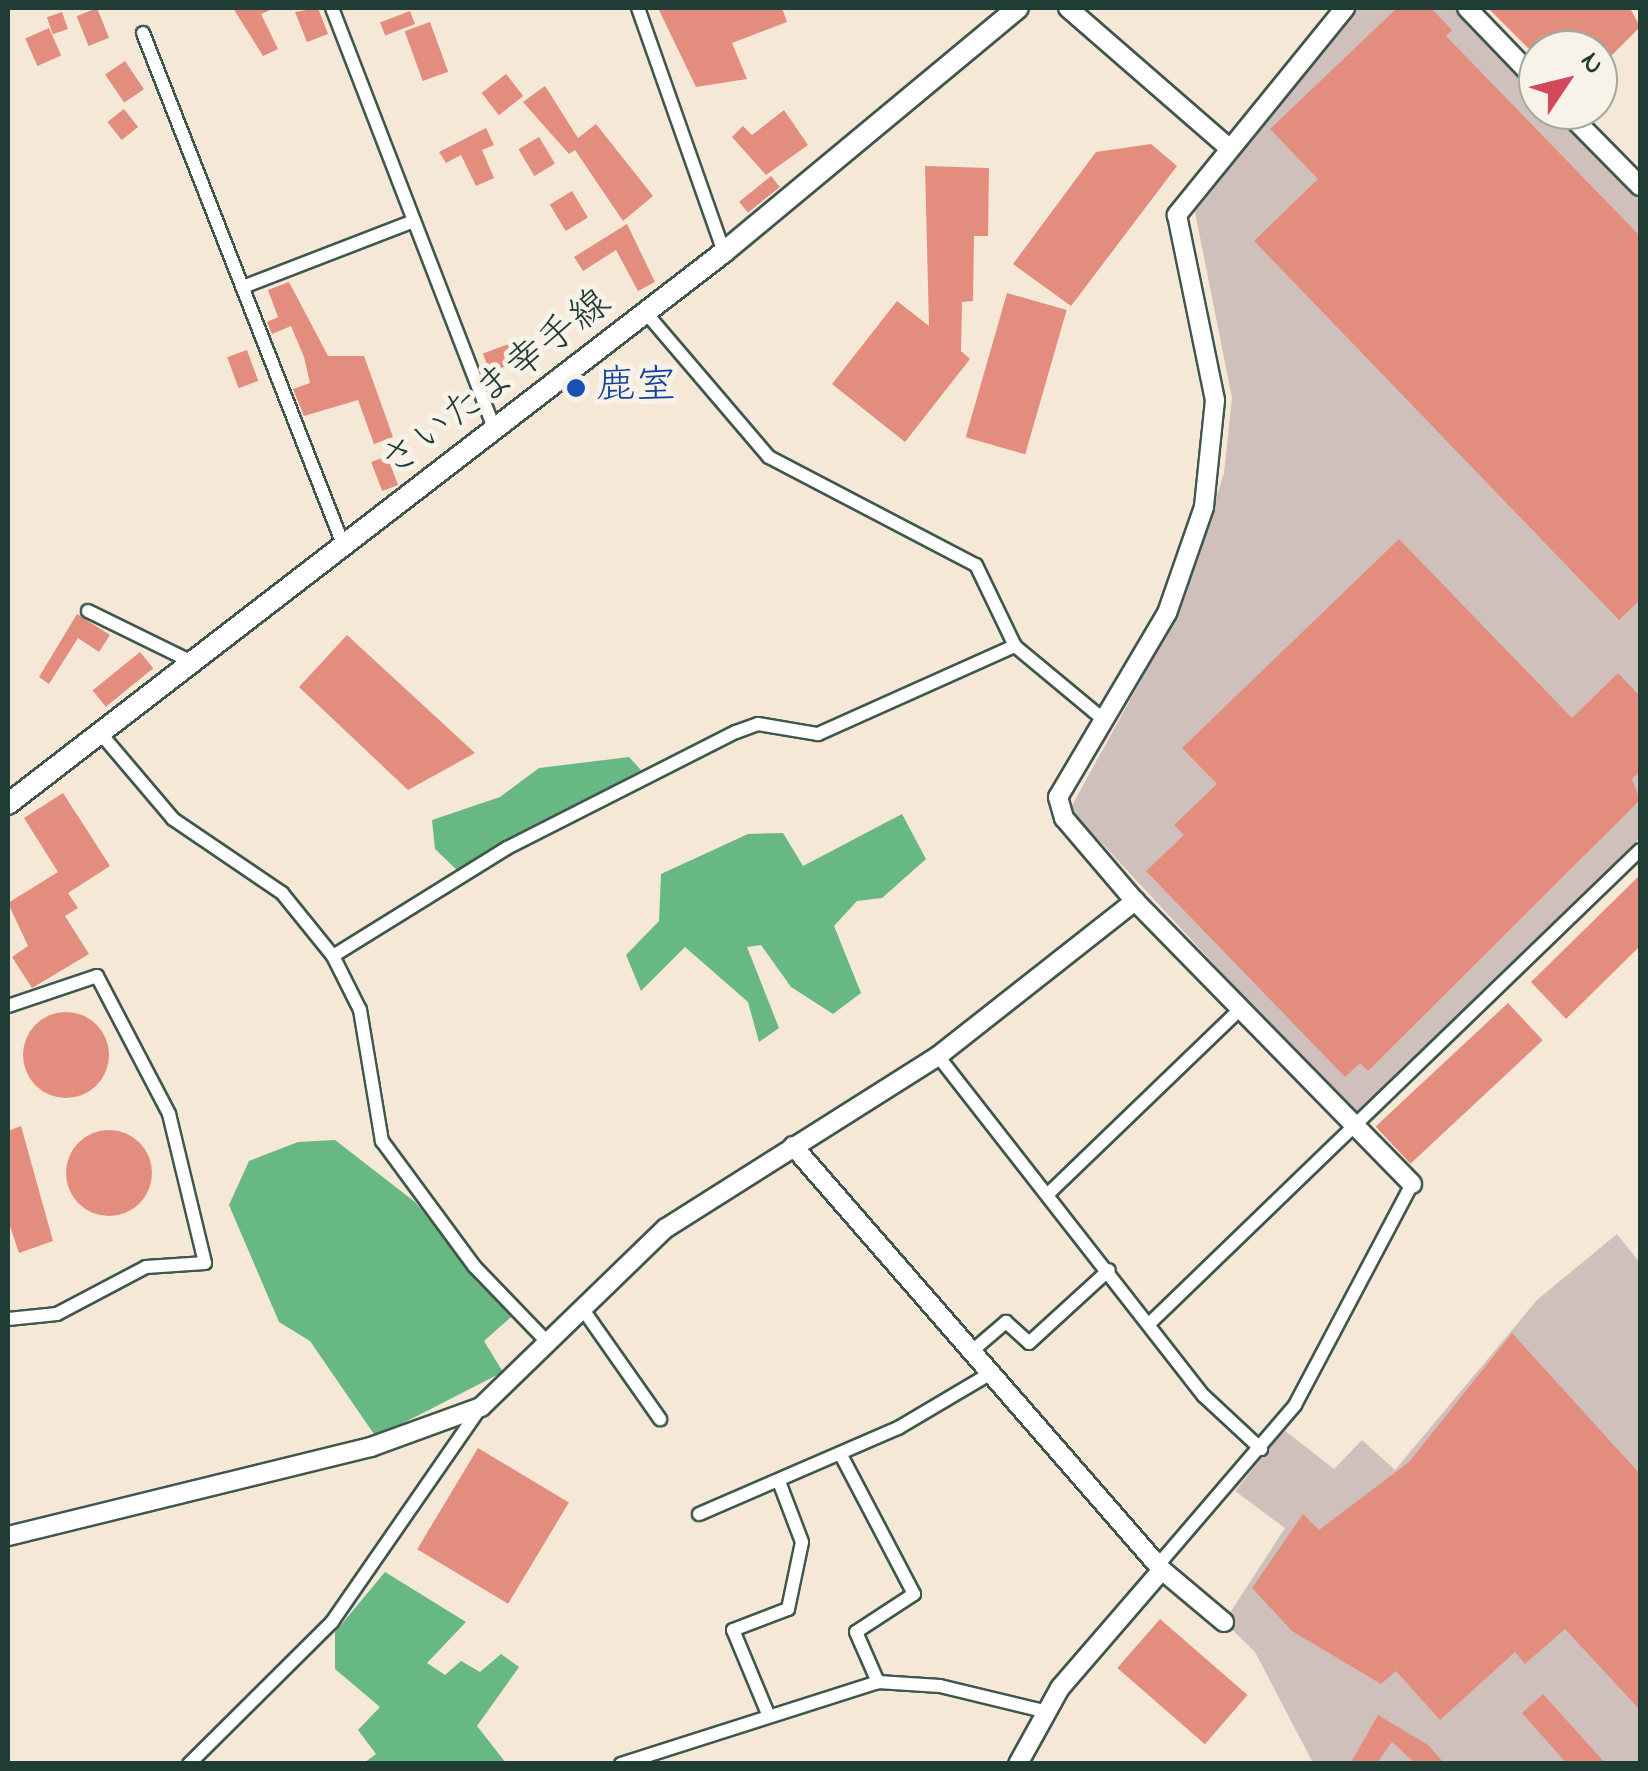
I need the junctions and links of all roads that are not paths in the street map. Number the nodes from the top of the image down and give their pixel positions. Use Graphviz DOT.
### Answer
graph roads {
  1 [pos="332,8"];
  2 [pos="638,8"];
  3 [pos="1068,8"];
  4 [pos="1345,8"];
  5 [pos="1467,8"];
  6 [pos="1007,12"];
  7 [pos="143,33"];
  8 [pos="1518,61"];
  9 [pos="1585,130"];
  10 [pos="1227,146"];
  11 [pos="1640,186"];
  12 [pos="414,221"];
  13 [pos="724,252"];
  14 [pos="243,288"];
  15 [pos="646,313"];
  16 [pos="494,431"];
  17 [pos="344,547"];
  18 [pos="88,611"];
  19 [pos="1015,646"];
  20 [pos="194,663"];
  21 [pos="1102,719"];
  22 [pos="101,734"];
  23 [pos="8,804"];
  24 [pos="1640,850"];
  25 [pos="1135,900"];
  26 [pos="333,956"];
  27 [pos="8,1006"];
  28 [pos="1240,1009"];
  29 [pos="938,1056"];
  30 [pos="1353,1125"];
  31 [pos="793,1146"];
  32 [pos="1412,1184"];
  33 [pos="1048,1194"];
  34 [pos="1108,1270"];
  35 [pos="582,1308"];
  36 [pos="8,1319"];
  37 [pos="1150,1323"];
  38 [pos="548,1342"];
  39 [pos="972,1351"];
  40 [pos="991,1373"];
  41 [pos="480,1407"];
  42 [pos="660,1419"];
  43 [pos="1262,1449"];
  44 [pos="841,1456"];
  45 [pos="780,1484"];
  46 [pos="699,1514"];
  47 [pos="8,1536"];
  48 [pos="1160,1568"];
  49 [pos="1224,1622"];
  50 [pos="878,1682"];
  51 [pos="1043,1711"];
  52 [pos="768,1714"];
  53 [pos="189,1764"];
  54 [pos="622,1764"];
  55 [pos="1018,1764"];
  1 -- 12 [label="street"];
  2 -- 13 [label="street"];
  3 -- 10 [label="street"];
  4 -- 10 [label="street"];
  5 -- 8 [label="street"];
  6 -- 13 [label="main road, さいたま幸手線"];
  7 -- 14 [label="street"];
  9 -- 11 [label="street"];
  10 -- 21 [label="street"];
  12 -- 14 [label="street"];
  12 -- 16 [label="street"];
  13 -- 15 [label="main road, さいたま幸手線"];
  14 -- 17 [label="street"];
  15 -- 16 [label="main road, さいたま幸手線"];
  15 -- 19 [label="street"];
  16 -- 17 [label="main road, さいたま幸手線"];
  17 -- 20 [label="main road, さいたま幸手線"];
  18 -- 20 [label="street"];
  19 -- 21 [label="street"];
  19 -- 26 [label="street"];
  20 -- 22 [label="main road, さいたま幸手線"];
  21 -- 25 [label="street"];
  22 -- 23 [label="main road, さいたま幸手線"];
  22 -- 26 [label="street"];
  24 -- 30 [label="street"];
  25 -- 28 [label="street"];
  25 -- 29 [label="street"];
  26 -- 38 [label="street"];
  27 -- 36 [label="street"];
  28 -- 30 [label="street"];
  28 -- 33 [label="street"];
  29 -- 31 [label="street"];
  29 -- 33 [label="street"];
  30 -- 32 [label="street"];
  30 -- 37 [label="street"];
  31 -- 35 [label="street"];
  31 -- 39 [label="street"];
  32 -- 43 [label="street"];
  33 -- 34 [label="street"];
  34 -- 37 [label="street"];
  34 -- 39 [label="street"];
  35 -- 38 [label="street"];
  35 -- 42 [label="street"];
  37 -- 43 [label="street"];
  38 -- 41 [label="street"];
  39 -- 40 [label="street"];
  40 -- 44 [label="street"];
  40 -- 48 [label="street"];
  41 -- 47 [label="street"];
  41 -- 53 [label="street"];
  43 -- 48 [label="street"];
  44 -- 45 [label="street"];
  44 -- 50 [label="street"];
  45 -- 46 [label="street"];
  45 -- 52 [label="street"];
  48 -- 49 [label="street"];
  48 -- 51 [label="street"];
  50 -- 51 [label="street"];
  50 -- 52 [label="street"];
  51 -- 55 [label="street"];
  52 -- 54 [label="street"];
}
